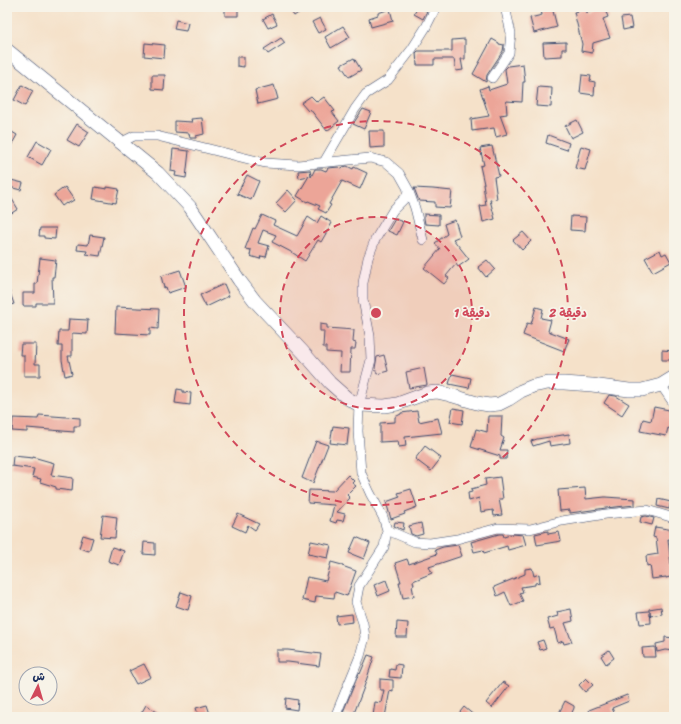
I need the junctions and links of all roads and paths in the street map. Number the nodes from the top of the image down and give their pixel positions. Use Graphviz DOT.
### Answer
graph roads {
  1 [pos="436,7"];
  2 [pos="505,7"];
  3 [pos="7,50"];
  4 [pos="492,78"];
  5 [pos="122,142"];
  6 [pos="324,162"];
  7 [pos="408,189"];
  8 [pos="423,240"];
  9 [pos="674,377"];
  10 [pos="661,385"];
  11 [pos="359,404"];
  12 [pos="674,404"];
  13 [pos="674,518"];
  14 [pos="386,530"];
  15 [pos="335,717"];
  1 -- 6 [label="street"];
  2 -- 4 [label="street"];
  3 -- 5 [label="main road"];
  5 -- 6 [label="street"];
  5 -- 11 [label="main road"];
  6 -- 7 [label="street"];
  7 -- 8 [label="street"];
  7 -- 11 [label="street"];
  9 -- 10 [label="main road"];
  10 -- 11 [label="main road"];
  10 -- 12 [label="street"];
  11 -- 14 [label="street"];
  13 -- 14 [label="street"];
  14 -- 15 [label="street"];
}
